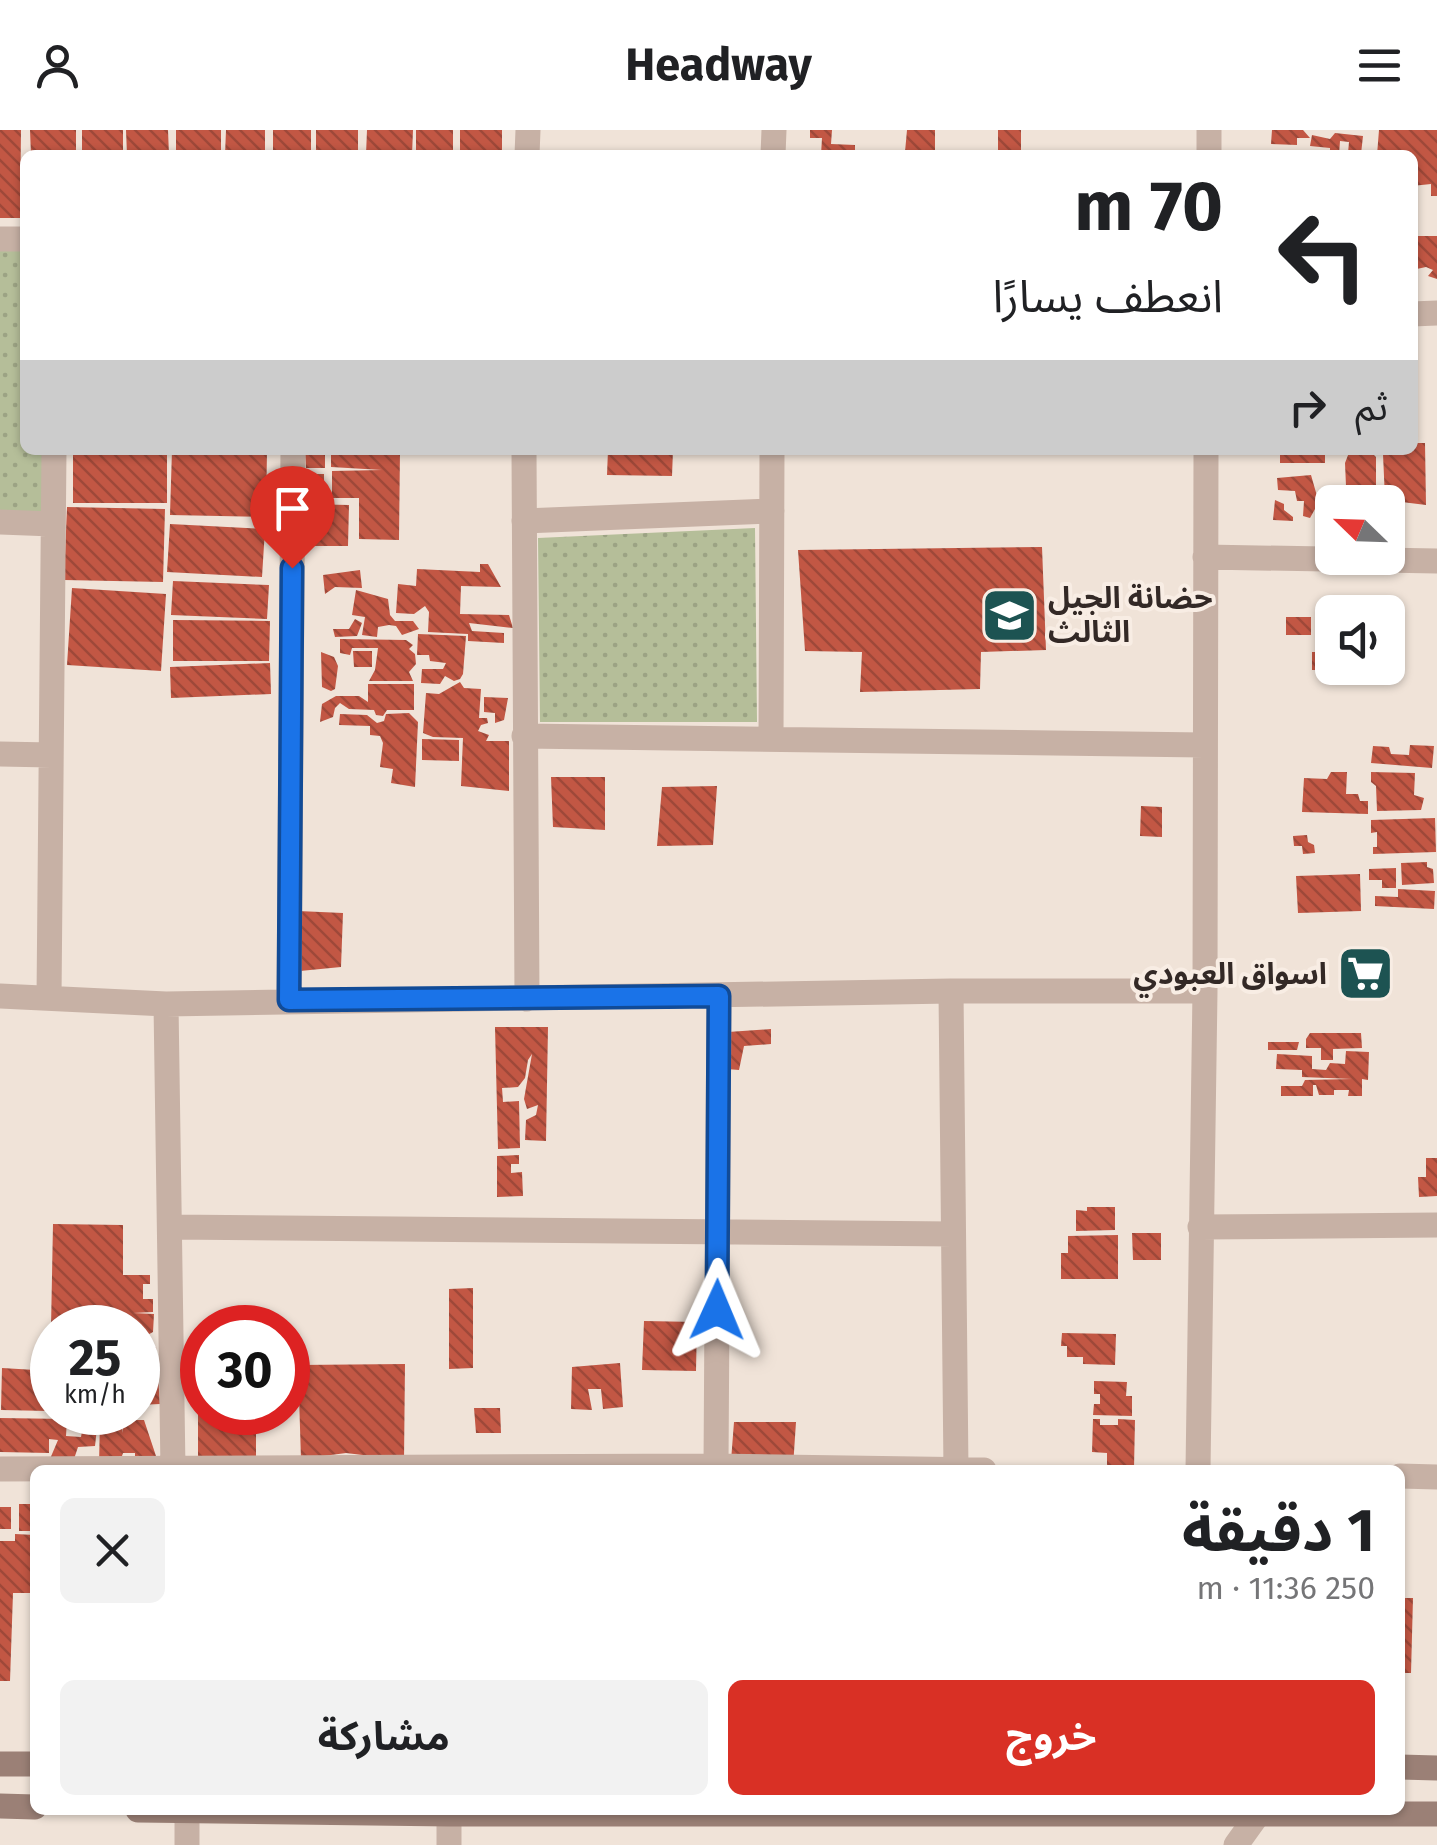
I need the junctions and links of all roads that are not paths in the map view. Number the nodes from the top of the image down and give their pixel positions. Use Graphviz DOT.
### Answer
graph roads {
  1 [pos="54,455"];
  2 [pos="293,455"];
  3 [pos="524,455"];
  4 [pos="772,455"];
  5 [pos="1206,455"];
  6 [pos="772,511"];
  7 [pos="524,521"];
  8 [pos="0,522"];
  9 [pos="53,524"];
  10 [pos="1205,557"];
  11 [pos="1437,562"];
  12 [pos="524,736"];
  13 [pos="771,739"];
  14 [pos="1204,745"];
  15 [pos="0,754"];
  16 [pos="51,755"];
  17 [pos="951,990"];
  18 [pos="1205,991"];
  19 [pos="0,996"];
  20 [pos="719,996"];
  21 [pos="50,998"];
  22 [pos="527,998"];
  23 [pos="289,1000"];
  24 [pos="166,1004"];
  25 [pos="1437,1225"];
  26 [pos="170,1227"];
  27 [pos="1200,1227"];
  28 [pos="718,1232"];
  29 [pos="953,1234"];
  30 [pos="172,1465"];
  31 [pos="716,1465"];
  32 [pos="956,1465"];
  33 [pos="1198,1465"];
  34 [pos="0,1469"];
  35 [pos="30,1469"];
  36 [pos="1405,1476"];
  37 [pos="1437,1476"];
  38 [pos="0,1764"];
  39 [pos="30,1764"];
  40 [pos="1405,1767"];
  41 [pos="1437,1768"];
  42 [pos="0,1806"];
  43 [pos="30,1807"];
  44 [pos="1405,1814"];
  45 [pos="1437,1814"];
  46 [pos="187,1815"];
  47 [pos="450,1815"];
  48 [pos="1258,1815"];
  49 [pos="188,1845"];
  50 [pos="449,1845"];
  51 [pos="1236,1845"];
  1 -- 9 [label="street"];
  2 -- 23 [label="street"];
  3 -- 7 [label="street"];
  4 -- 6 [label="street"];
  5 -- 10 [label="street"];
  6 -- 7 [label="street"];
  6 -- 13 [label="street"];
  7 -- 12 [label="street"];
  8 -- 9 [label="street"];
  9 -- 16 [label="street"];
  10 -- 11 [label="street"];
  10 -- 14 [label="street"];
  12 -- 13 [label="street"];
  12 -- 22 [label="street"];
  13 -- 14 [label="street"];
  14 -- 18 [label="street"];
  15 -- 16 [label="street"];
  16 -- 21 [label="street"];
  17 -- 18 [label="street"];
  17 -- 20 [label="street"];
  17 -- 29 [label="street"];
  18 -- 27 [label="street"];
  19 -- 21 [label="street"];
  20 -- 22 [label="street"];
  20 -- 28 [label="street"];
  21 -- 24 [label="street"];
  22 -- 23 [label="street"];
  23 -- 24 [label="street"];
  24 -- 26 [label="street"];
  25 -- 27 [label="street"];
  26 -- 28 [label="street"];
  26 -- 30 [label="street"];
  27 -- 33 [label="street"];
  28 -- 29 [label="street"];
  28 -- 31 [label="street"];
  29 -- 32 [label="street"];
  34 -- 35 [label="street"];
  36 -- 37 [label="street"];
  38 -- 39 [label="street"];
  40 -- 41 [label="street"];
  42 -- 43 [label="street"];
  44 -- 45 [label="street"];
  46 -- 49 [label="street"];
  47 -- 50 [label="street"];
  48 -- 51 [label="street"];
}
